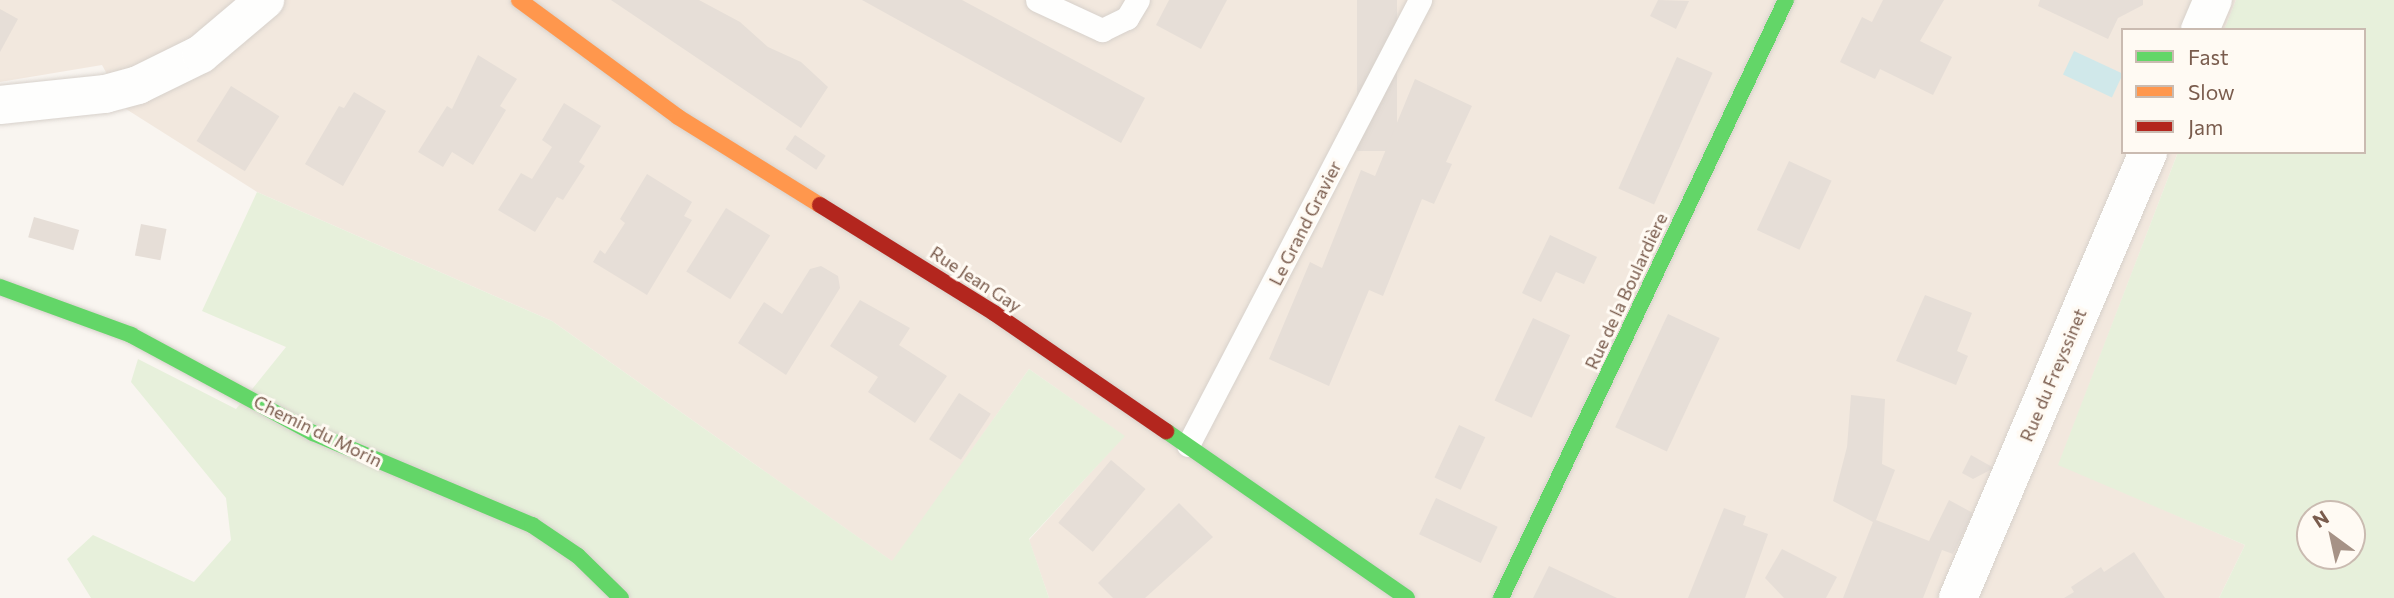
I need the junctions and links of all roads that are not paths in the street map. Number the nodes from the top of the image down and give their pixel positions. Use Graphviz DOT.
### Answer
graph roads {
  1 [pos="265,0"];
  2 [pos="519,0"];
  3 [pos="1037,0"];
  4 [pos="1138,0"];
  5 [pos="1420,0"];
  6 [pos="1786,0"];
  7 [pos="2213,0"];
  8 [pos="2201,28"];
  9 [pos="0,105"];
  10 [pos="2147,154"];
  11 [pos="0,287"];
  12 [pos="1188,445"];
  13 [pos="621,598"];
  14 [pos="1406,598"];
  15 [pos="1502,598"];
  16 [pos="1958,598"];
  1 -- 9 [label="street"];
  2 -- 12 [label="street, Rue Jean Gay"];
  3 -- 4 [label="lane"];
  5 -- 12 [label="lane, Le Grand Gravier"];
  6 -- 15 [label="street, Rue de la Boulardière"];
  7 -- 8 [label="street"];
  10 -- 16 [label="street, Rue du Freyssinet"];
  11 -- 13 [label="street, Chemin du Morin"];
  12 -- 14 [label="street, Rue Jean Gay"];
}
